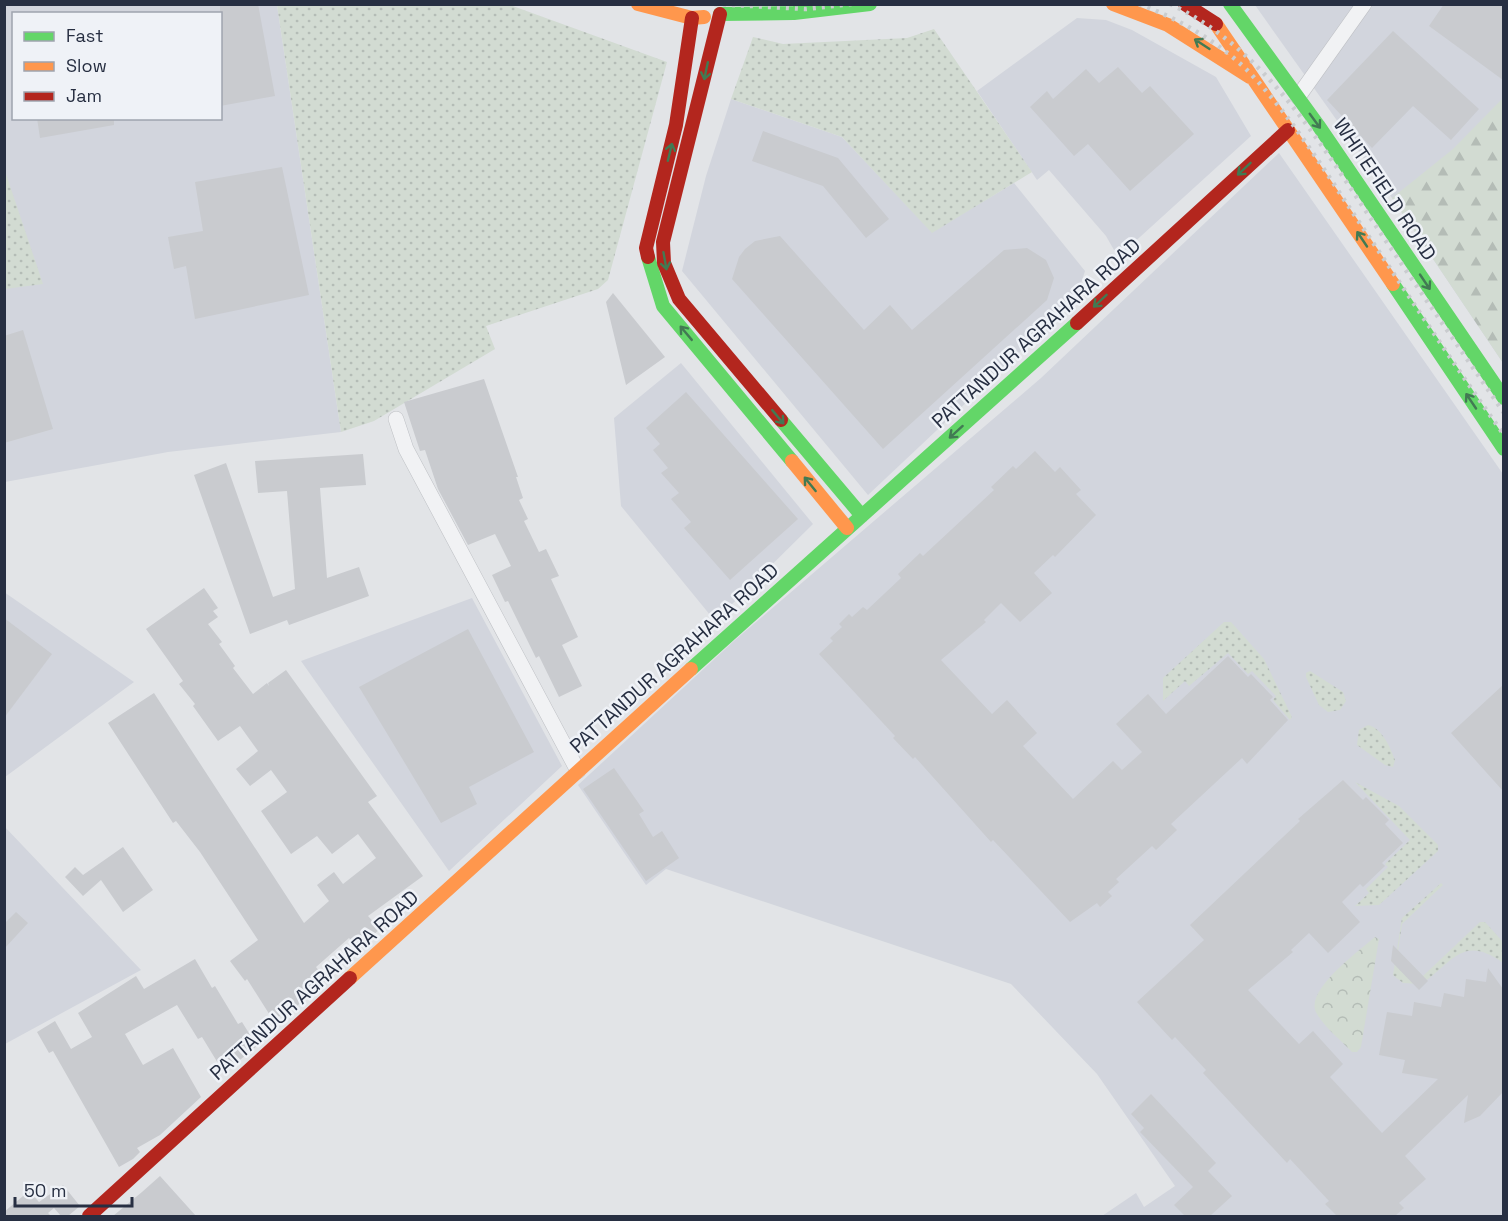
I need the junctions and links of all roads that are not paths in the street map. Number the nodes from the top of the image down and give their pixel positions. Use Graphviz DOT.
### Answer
graph roads {
  1 [pos="638,4"];
  2 [pos="756,4"];
  3 [pos="870,4"];
  4 [pos="1113,4"];
  5 [pos="1185,4"];
  6 [pos="1230,4"];
  7 [pos="1364,4"];
  8 [pos="720,14"];
  9 [pos="693,18"];
  10 [pos="1250,77"];
  11 [pos="1298,97"];
  12 [pos="1288,130"];
  13 [pos="1503,398"];
  14 [pos="396,420"];
  15 [pos="1503,449"];
  16 [pos="861,516"];
  17 [pos="847,528"];
  18 [pos="578,771"];
  19 [pos="88,1216"];
  1 -- 9 [label="street"];
  2 -- 8 [label="street"];
  3 -- 8 [label="street"];
  10 -- 4 [label="street, one-way"];
  5 -- 10 [label="street"];
  6 -- 11 [label="street, WHITEFIELD ROAD"];
  7 -- 11 [label="street"];
  8 -- 9 [label="street"];
  8 -- 16 [label="street, one-way"];
  17 -- 9 [label="street, one-way"];
  10 -- 12 [label="street"];
  11 -- 13 [label="street, WHITEFIELD ROAD, one-way"];
  15 -- 12 [label="street, one-way"];
  12 -- 16 [label="street, PATTANDUR AGRAHARA ROAD, one-way"];
  14 -- 18 [label="street"];
  16 -- 17 [label="street, PATTANDUR AGRAHARA ROAD"];
  17 -- 18 [label="street, PATTANDUR AGRAHARA ROAD"];
  18 -- 19 [label="street, PATTANDUR AGRAHARA ROAD"];
}
